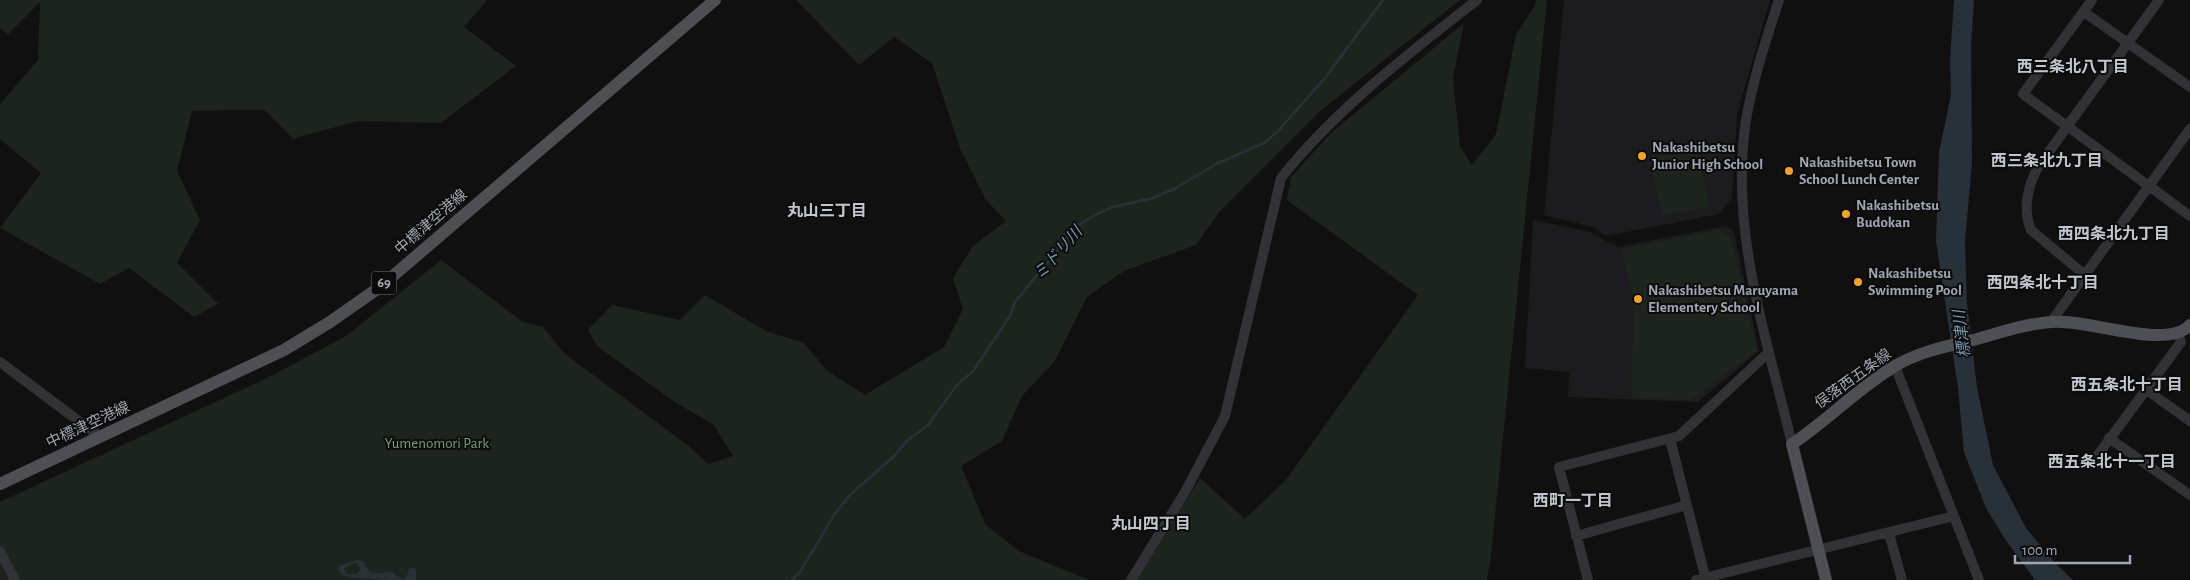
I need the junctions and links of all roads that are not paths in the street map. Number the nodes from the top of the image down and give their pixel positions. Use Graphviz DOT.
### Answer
graph roads {
  1 [pos="715,0"];
  2 [pos="1477,0"];
  3 [pos="1779,0"];
  4 [pos="2092,0"];
  5 [pos="2159,0"];
  6 [pos="2084,12"];
  7 [pos="2128,44"];
  8 [pos="2190,87"];
  9 [pos="2067,127"];
  10 [pos="2190,129"];
  11 [pos="2148,187"];
  12 [pos="2190,216"];
  13 [pos="2085,275"];
  14 [pos="2052,322"];
  15 [pos="2190,325"];
  16 [pos="2180,338"];
  17 [pos="2190,348"];
  18 [pos="1769,352"];
  19 [pos="0,362"];
  20 [pos="1895,366"];
  21 [pos="2145,389"];
  22 [pos="2190,421"];
  23 [pos="100,437"];
  24 [pos="2110,438"];
  25 [pos="1670,439"];
  26 [pos="1792,444"];
  27 [pos="2095,459"];
  28 [pos="0,484"];
  29 [pos="2190,495"];
  30 [pos="1688,505"];
  31 [pos="1954,516"];
  32 [pos="1889,533"];
  33 [pos="1576,536"];
  34 [pos="0,551"];
  35 [pos="1819,551"];
  36 [pos="1702,579"];
  37 [pos="15,580"];
  38 [pos="1131,580"];
  39 [pos="1588,580"];
  40 [pos="1826,580"];
  41 [pos="1902,580"];
  42 [pos="1979,580"];
  1 -- 23 [label="main road, 中標津空港線 / 69"];
  2 -- 38 [label="street"];
  3 -- 18 [label="street"];
  4 -- 6 [label="street"];
  5 -- 7 [label="street"];
  6 -- 7 [label="street"];
  6 -- 9 [label="street"];
  7 -- 8 [label="street"];
  7 -- 9 [label="street"];
  9 -- 11 [label="street"];
  9 -- 13 [label="street"];
  10 -- 11 [label="street"];
  11 -- 12 [label="street"];
  11 -- 13 [label="street"];
  13 -- 14 [label="street"];
  14 -- 16 [label="main road, 俣落西五条線"];
  14 -- 20 [label="main road, 俣落西五条線"];
  15 -- 16 [label="main road"];
  16 -- 17 [label="street"];
  16 -- 21 [label="street"];
  18 -- 25 [label="street"];
  18 -- 26 [label="street"];
  19 -- 23 [label="street"];
  20 -- 26 [label="main road, 俣落西五条線"];
  20 -- 31 [label="street"];
  21 -- 22 [label="street"];
  21 -- 24 [label="street"];
  23 -- 28 [label="main road, 中標津空港線 / 69"];
  24 -- 27 [label="street"];
  24 -- 29 [label="street"];
  25 -- 30 [label="street"];
  25 -- 33 [label="street"];
  26 -- 35 [label="main road"];
  30 -- 33 [label="street"];
  30 -- 36 [label="street"];
  31 -- 32 [label="street"];
  31 -- 42 [label="street"];
  32 -- 35 [label="street"];
  32 -- 41 [label="street"];
  33 -- 39 [label="street"];
  34 -- 37 [label="street"];
  35 -- 36 [label="street"];
  35 -- 40 [label="main road"];
}
